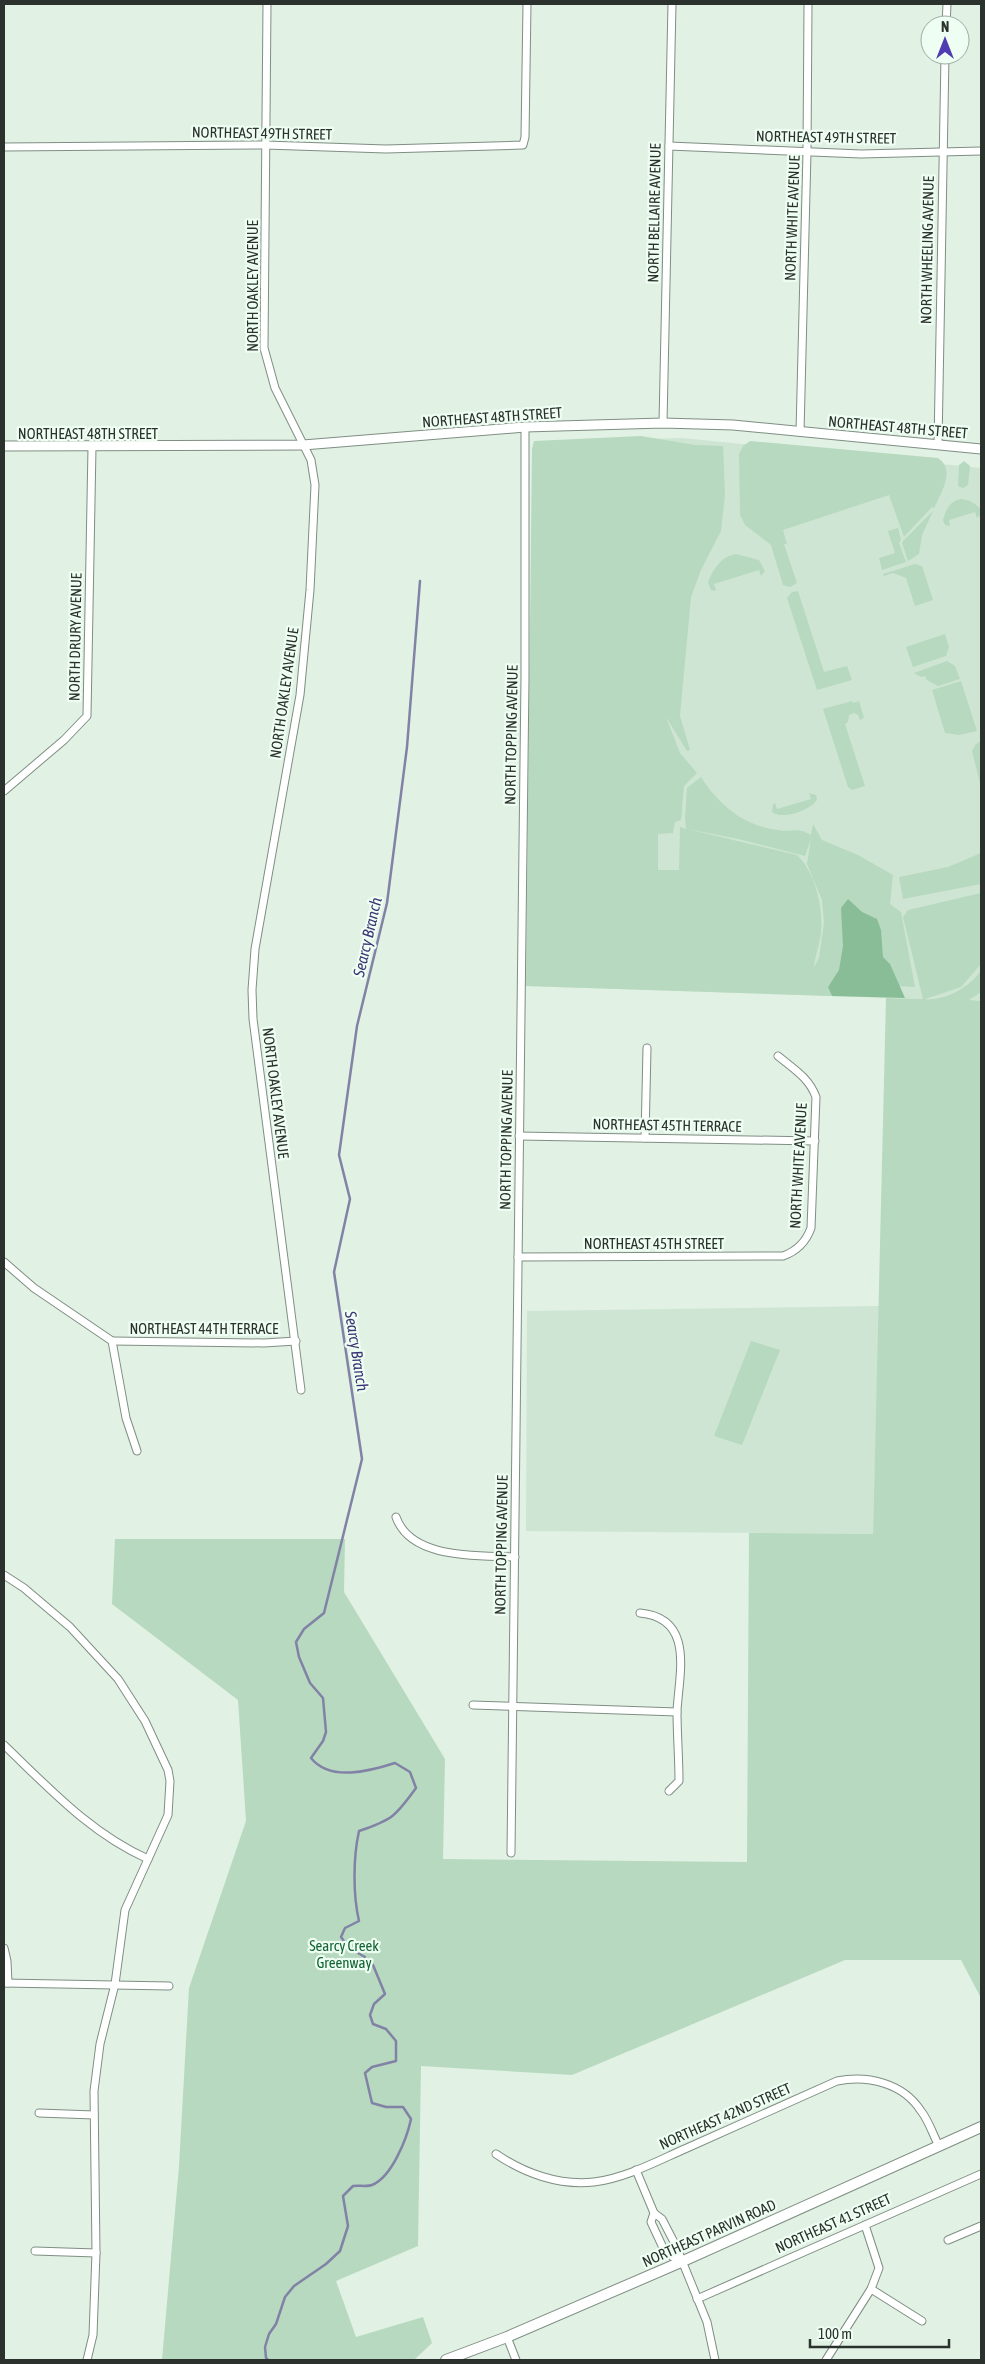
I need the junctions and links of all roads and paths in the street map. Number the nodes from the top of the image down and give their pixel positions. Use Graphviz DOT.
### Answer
graph roads {
  1 [pos="267,4"];
  2 [pos="527,4"];
  3 [pos="672,4"];
  4 [pos="808,4"];
  5 [pos="945,65"];
  6 [pos="265,145"];
  7 [pos="670,146"];
  8 [pos="4,147"];
  9 [pos="942,151"];
  10 [pos="981,151"];
  11 [pos="807,152"];
  12 [pos="663,423"];
  13 [pos="525,427"];
  14 [pos="800,432"];
  15 [pos="303,445"];
  16 [pos="938,445"];
  17 [pos="4,446"];
  18 [pos="92,447"];
  19 [pos="981,449"];
  20 [pos="4,791"];
  21 [pos="647,1048"];
  22 [pos="778,1056"];
  23 [pos="519,1136"];
  24 [pos="646,1138"];
  25 [pos="815,1141"];
  26 [pos="789,1254"];
  27 [pos="518,1257"];
  28 [pos="4,1262"];
  29 [pos="112,1341"];
  30 [pos="296,1341"];
  31 [pos="301,1390"];
  32 [pos="137,1451"];
  33 [pos="396,1517"];
  34 [pos="515,1557"];
  35 [pos="4,1575"];
  36 [pos="640,1614"];
  37 [pos="473,1705"];
  38 [pos="513,1707"];
  39 [pos="677,1712"];
  40 [pos="4,1745"];
  41 [pos="669,1791"];
  42 [pos="511,1853"];
  43 [pos="148,1859"];
  44 [pos="4,1948"];
  45 [pos="6,1983"];
  46 [pos="115,1984"];
  47 [pos="169,1986"];
  48 [pos="39,2113"];
  49 [pos="94,2115"];
  50 [pos="981,2127"];
  51 [pos="939,2146"];
  52 [pos="496,2154"];
  53 [pos="636,2170"];
  54 [pos="981,2174"];
  55 [pos="654,2213"];
  56 [pos="865,2225"];
  57 [pos="981,2226"];
  58 [pos="948,2240"];
  59 [pos="35,2251"];
  60 [pos="96,2253"];
  61 [pos="682,2262"];
  62 [pos="870,2289"];
  63 [pos="697,2299"];
  64 [pos="922,2321"];
  65 [pos="507,2337"];
  66 [pos="87,2360"];
  67 [pos="446,2360"];
  68 [pos="516,2360"];
  69 [pos="715,2360"];
  70 [pos="826,2360"];
  1 -- 6 [label="street, NORTH OAKLEY AVENUE"];
  2 -- 6 [label="street, NORTHEAST 49TH STREET"];
  3 -- 7 [label="street, NORTH BELLAIRE AVENUE"];
  4 -- 11 [label="street, NORTH WHITE AVENUE"];
  5 -- 9 [label="street, NORTH WHEELING AVENUE"];
  6 -- 8 [label="street, NORTHEAST 49TH STREET"];
  6 -- 15 [label="street, NORTH OAKLEY AVENUE"];
  7 -- 11 [label="street, NORTHEAST 49TH STREET"];
  7 -- 12 [label="street, NORTH BELLAIRE AVENUE"];
  9 -- 10 [label="street, NORTHEAST 49TH STREET"];
  9 -- 11 [label="street, NORTHEAST 49TH STREET"];
  9 -- 16 [label="street, NORTH WHEELING AVENUE"];
  11 -- 14 [label="street, NORTH WHITE AVENUE"];
  12 -- 13 [label="street, NORTHEAST 48TH STREET"];
  12 -- 14 [label="street, NORTHEAST 48TH STREET"];
  13 -- 15 [label="street, NORTHEAST 48TH STREET"];
  13 -- 23 [label="street, NORTH TOPPING AVENUE"];
  14 -- 16 [label="street, NORTHEAST 48TH STREET"];
  15 -- 18 [label="street, NORTHEAST 48TH STREET"];
  15 -- 30 [label="street, NORTH OAKLEY AVENUE"];
  16 -- 19 [label="street, NORTHEAST 48TH STREET"];
  17 -- 18 [label="street, NORTHEAST 48TH STREET"];
  18 -- 20 [label="street, NORTH DRURY AVENUE"];
  21 -- 24 [label="street"];
  22 -- 25 [label="street, NORTH WHITE AVENUE"];
  23 -- 24 [label="street, NORTHEAST 45TH TERRACE"];
  23 -- 27 [label="street, NORTH TOPPING AVENUE"];
  24 -- 25 [label="street, NORTHEAST 45TH TERRACE"];
  25 -- 26 [label="street, NORTH WHITE AVENUE"];
  26 -- 27 [label="street, NORTHEAST 45TH STREET"];
  27 -- 34 [label="street, NORTH TOPPING AVENUE"];
  28 -- 29 [label="street"];
  29 -- 30 [label="street, NORTHEAST 44TH TERRACE"];
  29 -- 32 [label="street"];
  30 -- 31 [label="street, NORTH OAKLEY AVENUE"];
  33 -- 34 [label="street"];
  34 -- 38 [label="street, NORTH TOPPING AVENUE"];
  35 -- 43 [label="street"];
  36 -- 39 [label="street"];
  37 -- 38 [label="street"];
  38 -- 39 [label="street"];
  38 -- 42 [label="street, NORTH TOPPING AVENUE"];
  39 -- 41 [label="street"];
  40 -- 43 [label="street"];
  43 -- 46 [label="street"];
  44 -- 45 [label="street"];
  45 -- 46 [label="street"];
  46 -- 47 [label="street"];
  46 -- 49 [label="street"];
  48 -- 49 [label="street"];
  49 -- 60 [label="street"];
  50 -- 51 [label="main road, NORTHEAST PARVIN ROAD"];
  51 -- 53 [label="street, NORTHEAST 42ND STREET"];
  51 -- 61 [label="main road, NORTHEAST PARVIN ROAD"];
  52 -- 53 [label="street, NORTHEAST 42ND STREET"];
  53 -- 55 [label="street"];
  54 -- 56 [label="street, NORTHEAST 41 STREET"];
  55 -- 61 [label="street"];
  55 -- 61 [label="street"];
  56 -- 62 [label="street"];
  56 -- 63 [label="street, NORTHEAST 41 STREET"];
  57 -- 58 [label="street"];
  59 -- 60 [label="street"];
  60 -- 66 [label="street"];
  61 -- 63 [label="street"];
  61 -- 65 [label="main road, NORTHEAST PARVIN ROAD"];
  62 -- 64 [label="street"];
  62 -- 70 [label="street"];
  63 -- 69 [label="street"];
  65 -- 67 [label="main road, NORTHEAST PARVIN ROAD"];
  65 -- 68 [label="street"];
}
